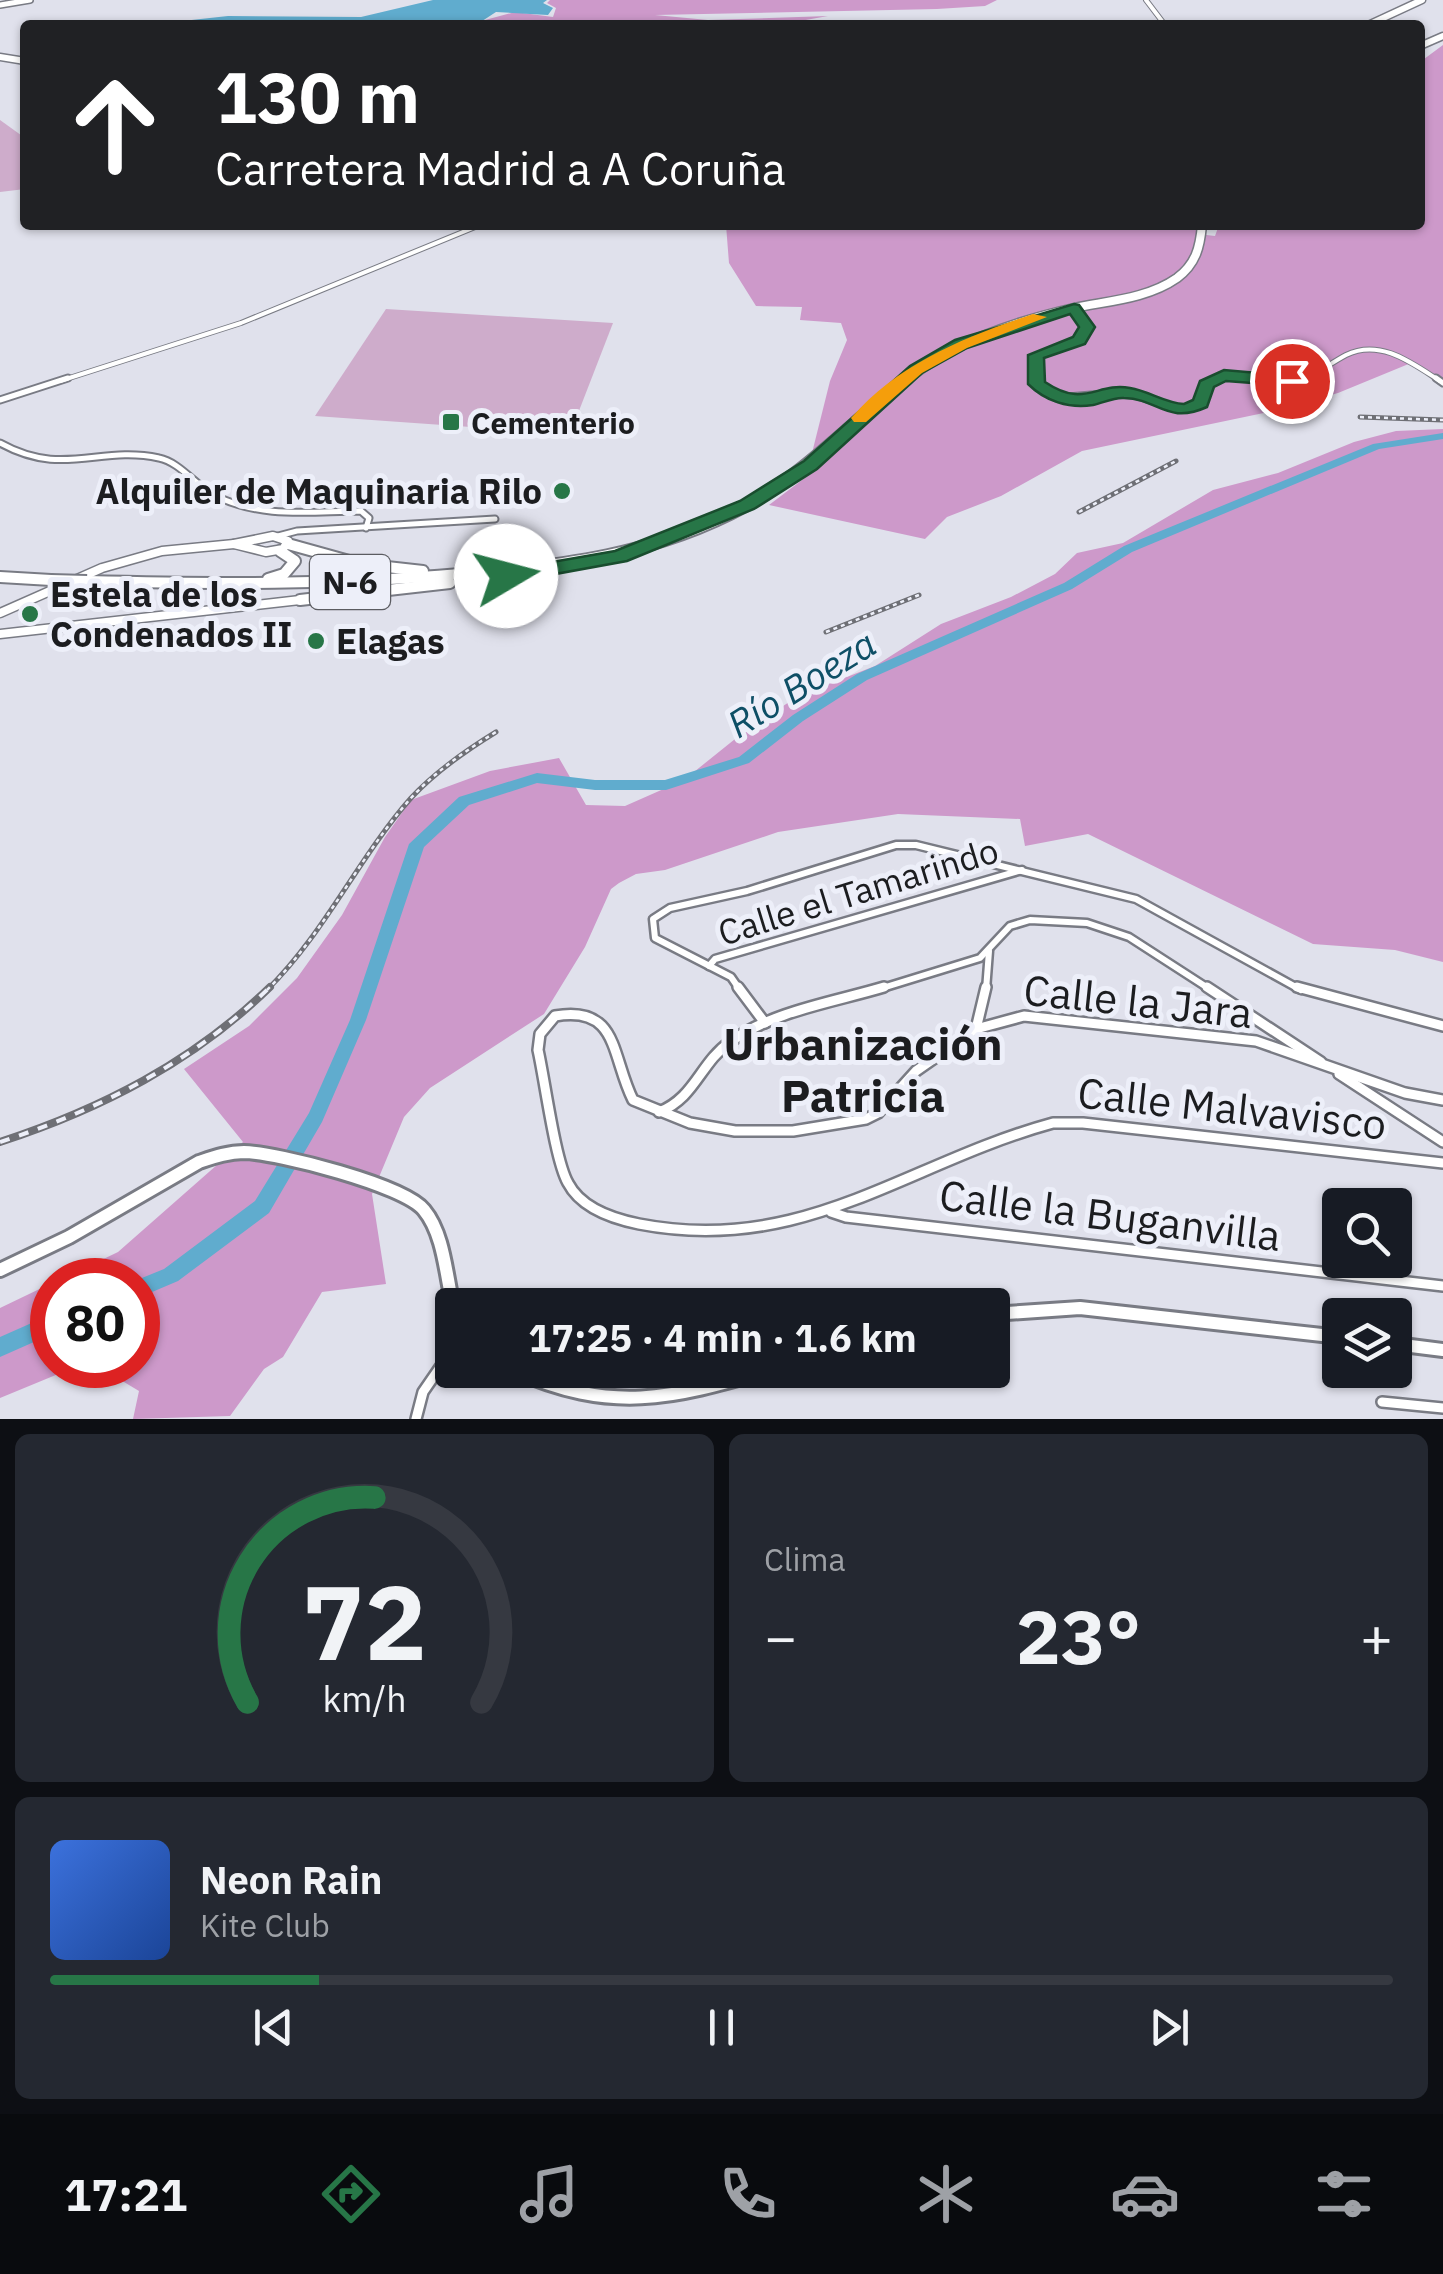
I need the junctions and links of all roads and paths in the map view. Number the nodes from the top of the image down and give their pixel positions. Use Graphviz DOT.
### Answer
graph roads {
  1 [pos="30,0"];
  2 [pos="1146,0"];
  3 [pos="1422,0"];
  4 [pos="0,6"];
  5 [pos="1161,20"];
  6 [pos="1379,20"];
  7 [pos="468,230"];
  8 [pos="1202,230"];
  9 [pos="1211,230"];
  10 [pos="1201,251"];
  11 [pos="1074,309"];
  12 [pos="1443,383"];
  13 [pos="0,400"];
  14 [pos="0,443"];
  15 [pos="495,519"];
  16 [pos="366,528"];
  17 [pos="311,531"];
  18 [pos="278,536"];
  19 [pos="264,538"];
  20 [pos="234,544"];
  21 [pos="286,545"];
  22 [pos="259,549"];
  23 [pos="630,553"];
  24 [pos="552,566"];
  25 [pos="0,577"];
  26 [pos="148,583"];
  27 [pos="300,600"];
  28 [pos="0,613"];
  29 [pos="0,634"];
  30 [pos="1023,870"];
  31 [pos="989,950"];
  32 [pos="708,966"];
  33 [pos="765,1023"];
  34 [pos="1443,1026"];
  35 [pos="976,1030"];
  36 [pos="1331,1069"];
  37 [pos="1443,1100"];
  38 [pos="657,1112"];
  39 [pos="735,1130"];
  40 [pos="1443,1142"];
  41 [pos="1443,1162"];
  42 [pos="831,1212"];
  43 [pos="0,1270"];
  44 [pos="1443,1286"];
  45 [pos="449,1288"];
  46 [pos="1010,1313"];
  47 [pos="1322,1335"];
  48 [pos="1412,1346"];
  49 [pos="1443,1350"];
  50 [pos="435,1377"];
  51 [pos="544,1388"];
  52 [pos="707,1388"];
  53 [pos="1382,1402"];
  54 [pos="1443,1408"];
  55 [pos="416,1419"];
  1 -- 4 [label="main road"];
  2 -- 5 [label="street"];
  3 -- 6 [label="highway"];
  7 -- 13 [label="street"];
  8 -- 10 [label="highway"];
  9 -- 10 [label="highway"];
  10 -- 11 [label="highway, N-6"];
  11 -- 12 [label="street"];
  11 -- 23 [label="highway, N-6"];
  14 -- 16 [label="street"];
  15 -- 16 [label="street"];
  16 -- 17 [label="street"];
  17 -- 18 [label="street"];
  17 -- 21 [label="street"];
  18 -- 19 [label="main road"];
  18 -- 21 [label="main road"];
  19 -- 20 [label="main road"];
  19 -- 22 [label="main road"];
  20 -- 22 [label="main road"];
  20 -- 28 [label="main road"];
  21 -- 22 [label="main road"];
  21 -- 24 [label="highway"];
  21 -- 26 [label="highway, N-6"];
  23 -- 24 [label="highway, N-6"];
  23 -- 27 [label="highway"];
  24 -- 26 [label="highway, N-6"];
  25 -- 26 [label="highway, N-6, bridge"];
  27 -- 29 [label="main road"];
  30 -- 32 [label="street, Calle el Tamarindo"];
  30 -- 32 [label="street"];
  30 -- 34 [label="street"];
  31 -- 33 [label="street"];
  31 -- 35 [label="street"];
  31 -- 36 [label="street"];
  32 -- 33 [label="street"];
  33 -- 38 [label="street"];
  35 -- 36 [label="street, Calle la Jara"];
  35 -- 39 [label="street, Calle la Jara"];
  36 -- 37 [label="street, Calle la Jara"];
  36 -- 40 [label="street"];
  38 -- 39 [label="street, Calle Malvavisco"];
  38 -- 42 [label="street, Calle Malvavisco"];
  41 -- 42 [label="street, Calle Malvavisco"];
  42 -- 44 [label="street, Calle la Buganvilla"];
  43 -- 45 [label="main road"];
  46 -- 47 [label="main road"];
  48 -- 49 [label="main road"];
  50 -- 55 [label="street"];
  51 -- 52 [label="main road"];
  53 -- 54 [label="street"];
}
